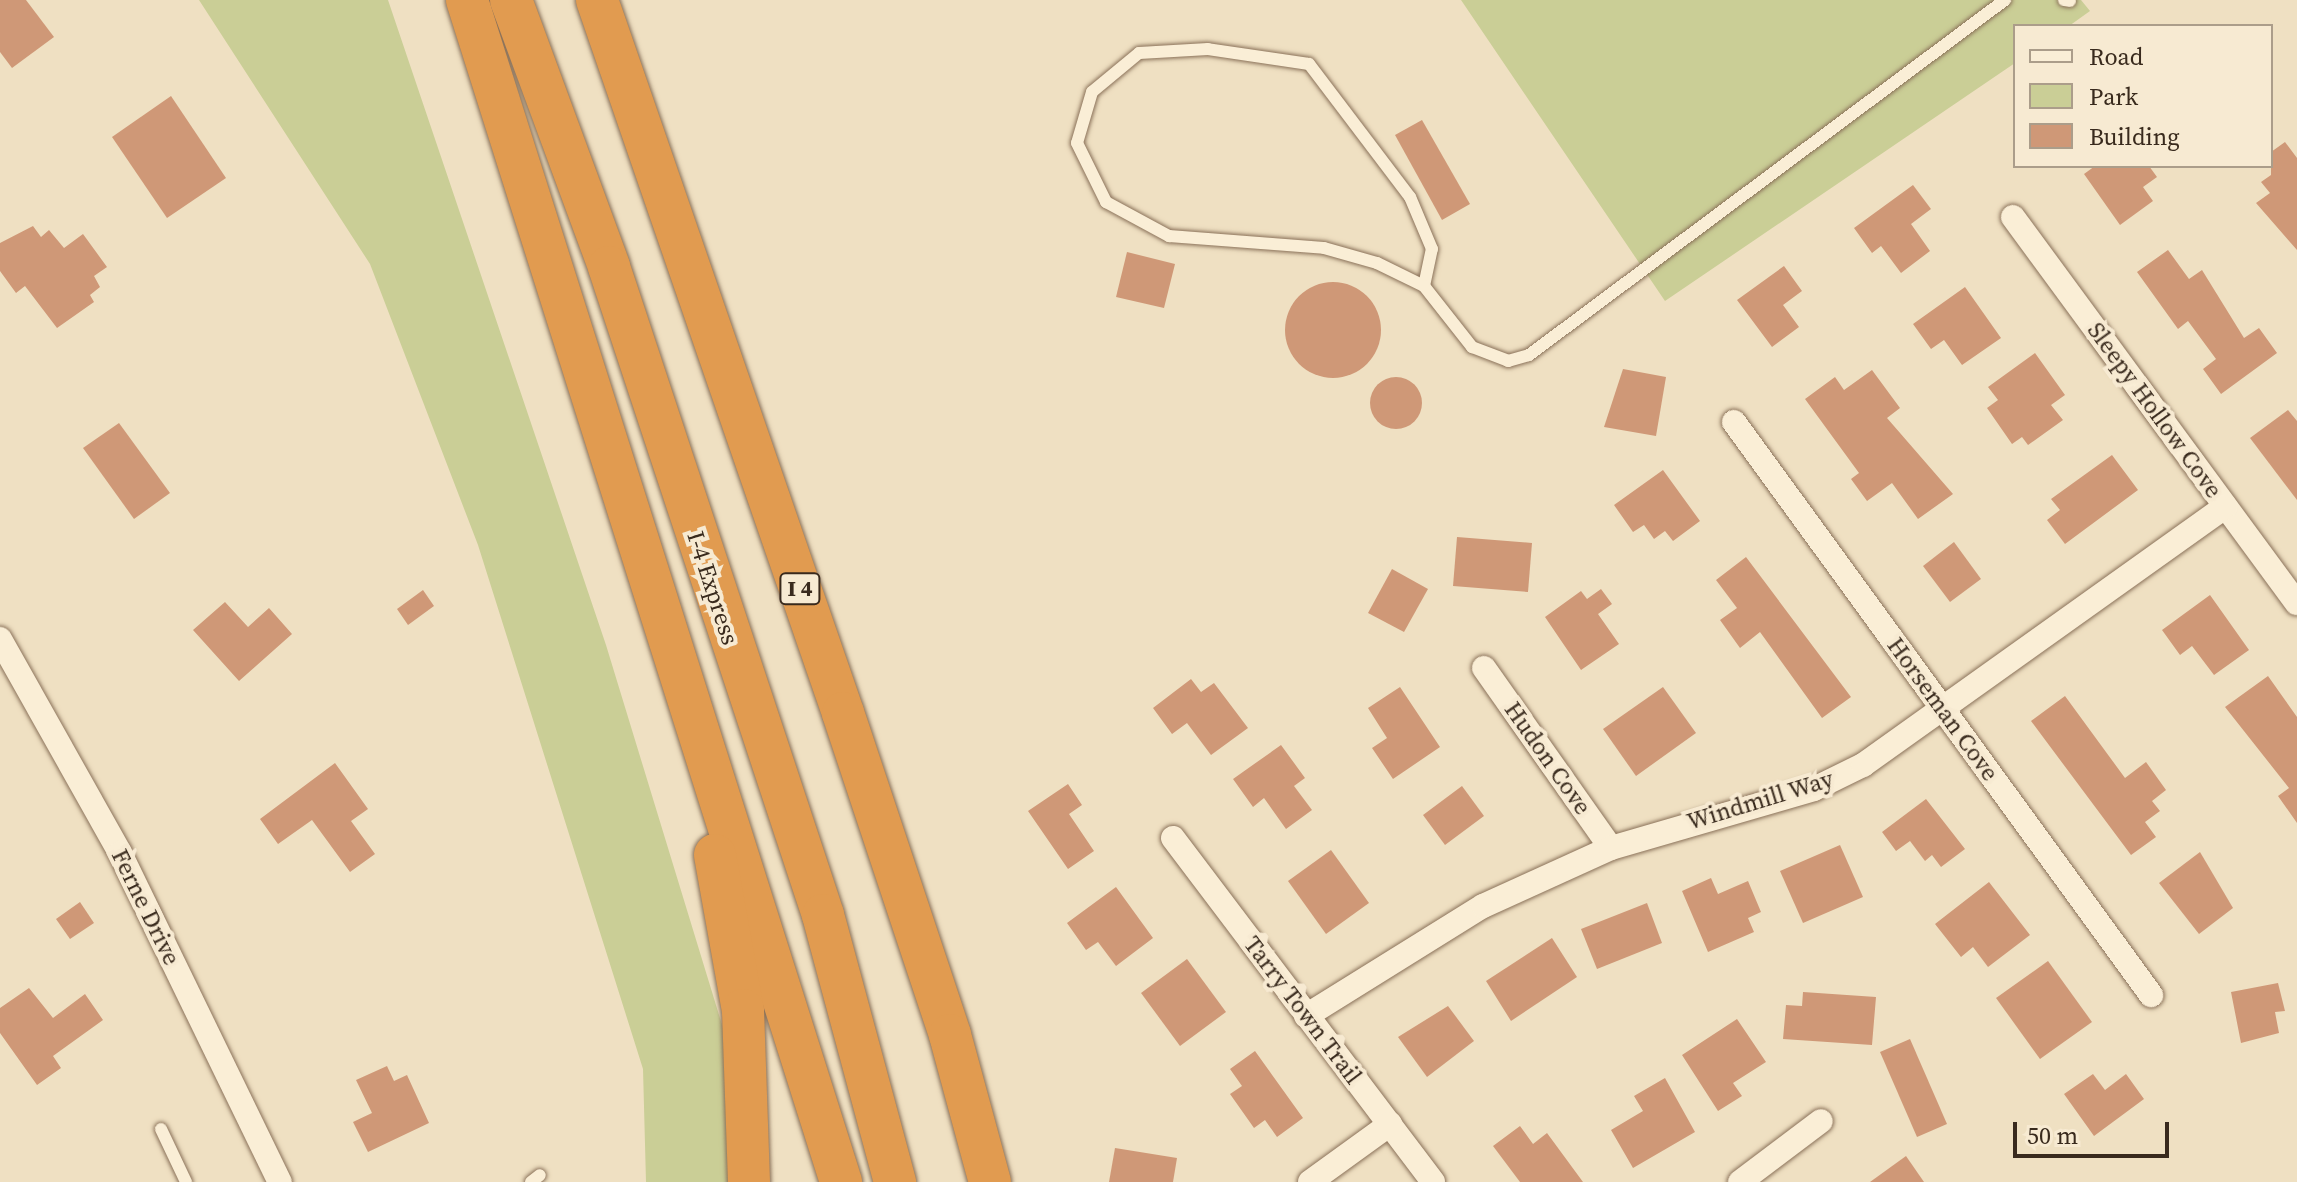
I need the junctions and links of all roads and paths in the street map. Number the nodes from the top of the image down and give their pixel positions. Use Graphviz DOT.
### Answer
graph roads {
  1 [pos="467,0"];
  2 [pos="511,0"];
  3 [pos="597,0"];
  4 [pos="2005,0"];
  5 [pos="2013,217"];
  6 [pos="1424,286"];
  7 [pos="1734,422"];
  8 [pos="629,506"];
  9 [pos="2225,507"];
  10 [pos="2297,603"];
  11 [pos="0,639"];
  12 [pos="1484,668"];
  13 [pos="1944,711"];
  14 [pos="1173,838"];
  15 [pos="1611,848"];
  16 [pos="2151,995"];
  17 [pos="1306,1016"];
  18 [pos="1821,1121"];
  19 [pos="1390,1124"];
  20 [pos="161,1129"];
  21 [pos="186,1182"];
  22 [pos="280,1182"];
  23 [pos="749,1182"];
  24 [pos="841,1182"];
  25 [pos="895,1182"];
  26 [pos="990,1182"];
  27 [pos="1310,1182"];
  28 [pos="1433,1182"];
  29 [pos="1740,1182"];
  1 -- 8 [label="highway"];
  2 -- 25 [label="highway, I-4 Express"];
  3 -- 26 [label="highway, I 4"];
  4 -- 6 [label="lane"];
  5 -- 9 [label="street, Sleepy Hollow Cove"];
  6 -- 6 [label="lane"];
  7 -- 13 [label="street, Horseman Cove"];
  8 -- 23 [label="highway"];
  8 -- 24 [label="highway"];
  9 -- 10 [label="street, Sleepy Hollow Cove"];
  9 -- 13 [label="street, Windmill Way"];
  11 -- 22 [label="street, Ferne Drive"];
  12 -- 15 [label="street, Hudon Cove"];
  13 -- 15 [label="street, Windmill Way"];
  13 -- 16 [label="street, Horseman Cove"];
  14 -- 17 [label="street, Tarry Town Trail"];
  15 -- 17 [label="street, Windmill Way"];
  17 -- 19 [label="street, Tarry Town Trail"];
  18 -- 29 [label="street"];
  19 -- 27 [label="street"];
  19 -- 28 [label="street, Tarry Town Trail"];
  20 -- 21 [label="lane"];
}
